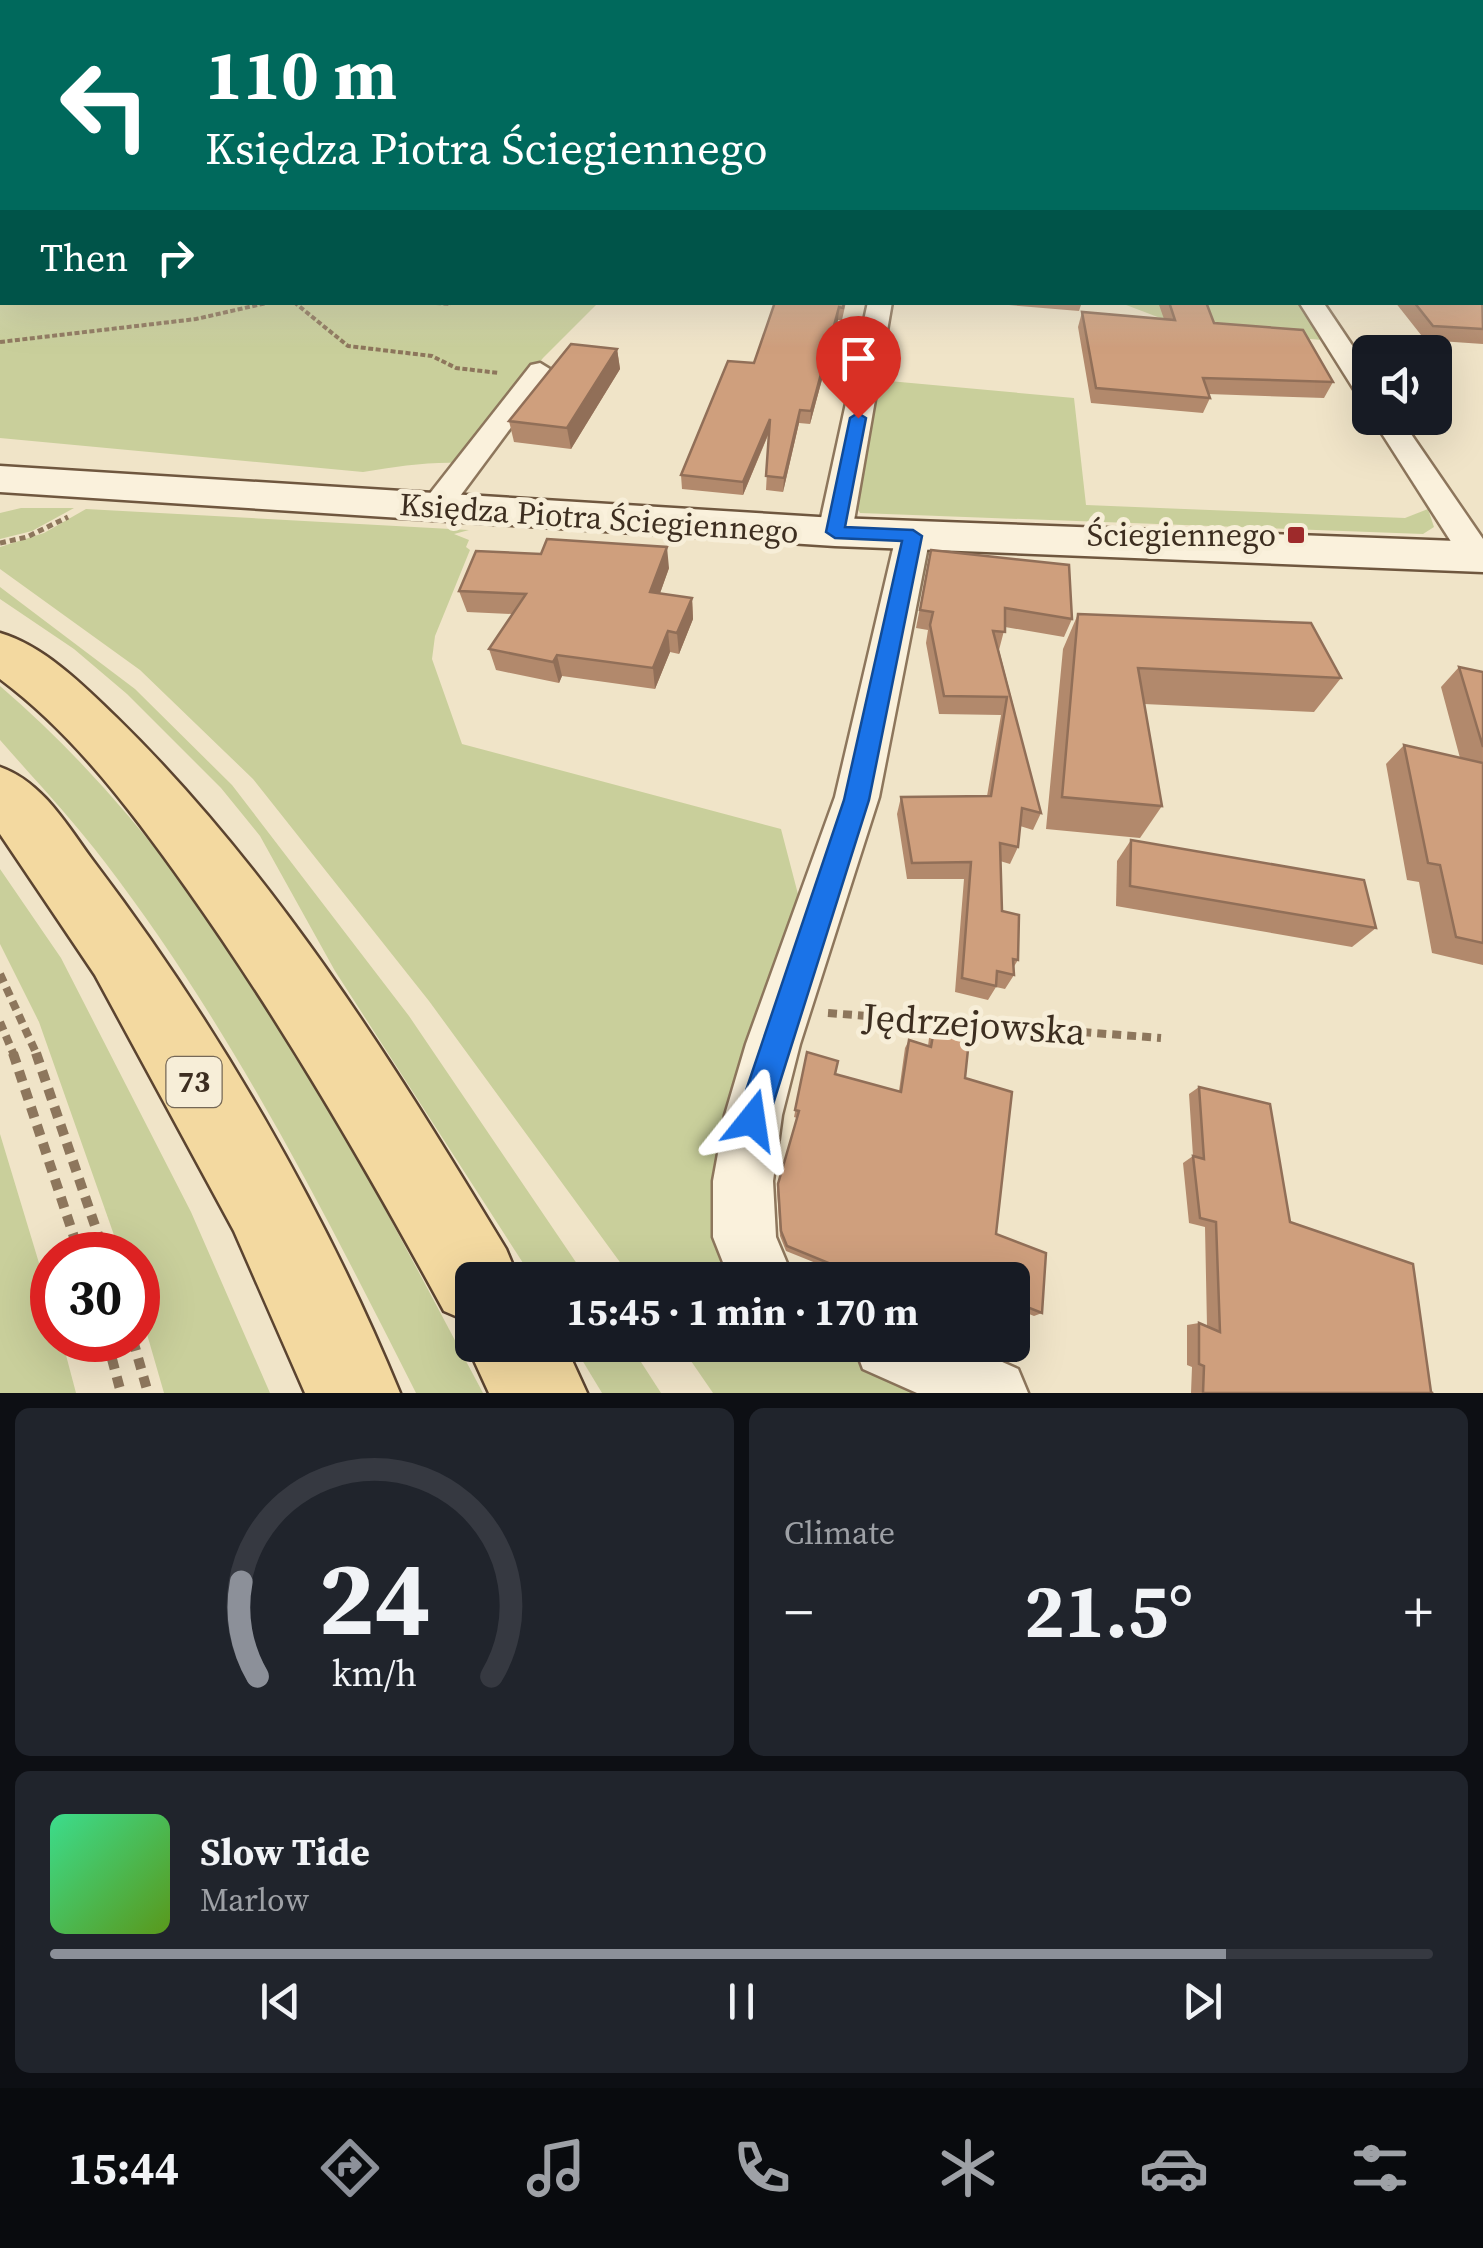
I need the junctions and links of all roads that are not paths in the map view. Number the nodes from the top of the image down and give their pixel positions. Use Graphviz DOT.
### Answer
graph roads {
  1 [pos="879,305"];
  2 [pos="1313,305"];
  3 [pos="1352,365"];
  4 [pos="540,371"];
  5 [pos="1397,435"];
  6 [pos="12,484"];
  7 [pos="435,508"];
  8 [pos="835,532"];
  9 [pos="913,536"];
  10 [pos="1480,557"];
  11 [pos="0,652"];
  12 [pos="0,792"];
  13 [pos="466,1262"];
  14 [pos="754,1262"];
  15 [pos="523,1362"];
  16 [pos="925,1362"];
  17 [pos="353,1393"];
  18 [pos="540,1393"];
  19 [pos="994,1393"];
  1 -- 8 [label="street"];
  2 -- 3 [label="street"];
  4 -- 7 [label="street"];
  5 -- 10 [label="street"];
  6 -- 7 [label="street, Księdza Piotra Ściegiennego"];
  7 -- 8 [label="street, Księdza Piotra Ściegiennego"];
  8 -- 9 [label="street, Księdza Piotra Ściegiennego"];
  9 -- 10 [label="street, Księdza Piotra Ściegiennego"];
  9 -- 14 [label="street"];
  11 -- 13 [label="main road"];
  12 -- 17 [label="main road, 73"];
  15 -- 18 [label="main road"];
  16 -- 19 [label="street"];
}
